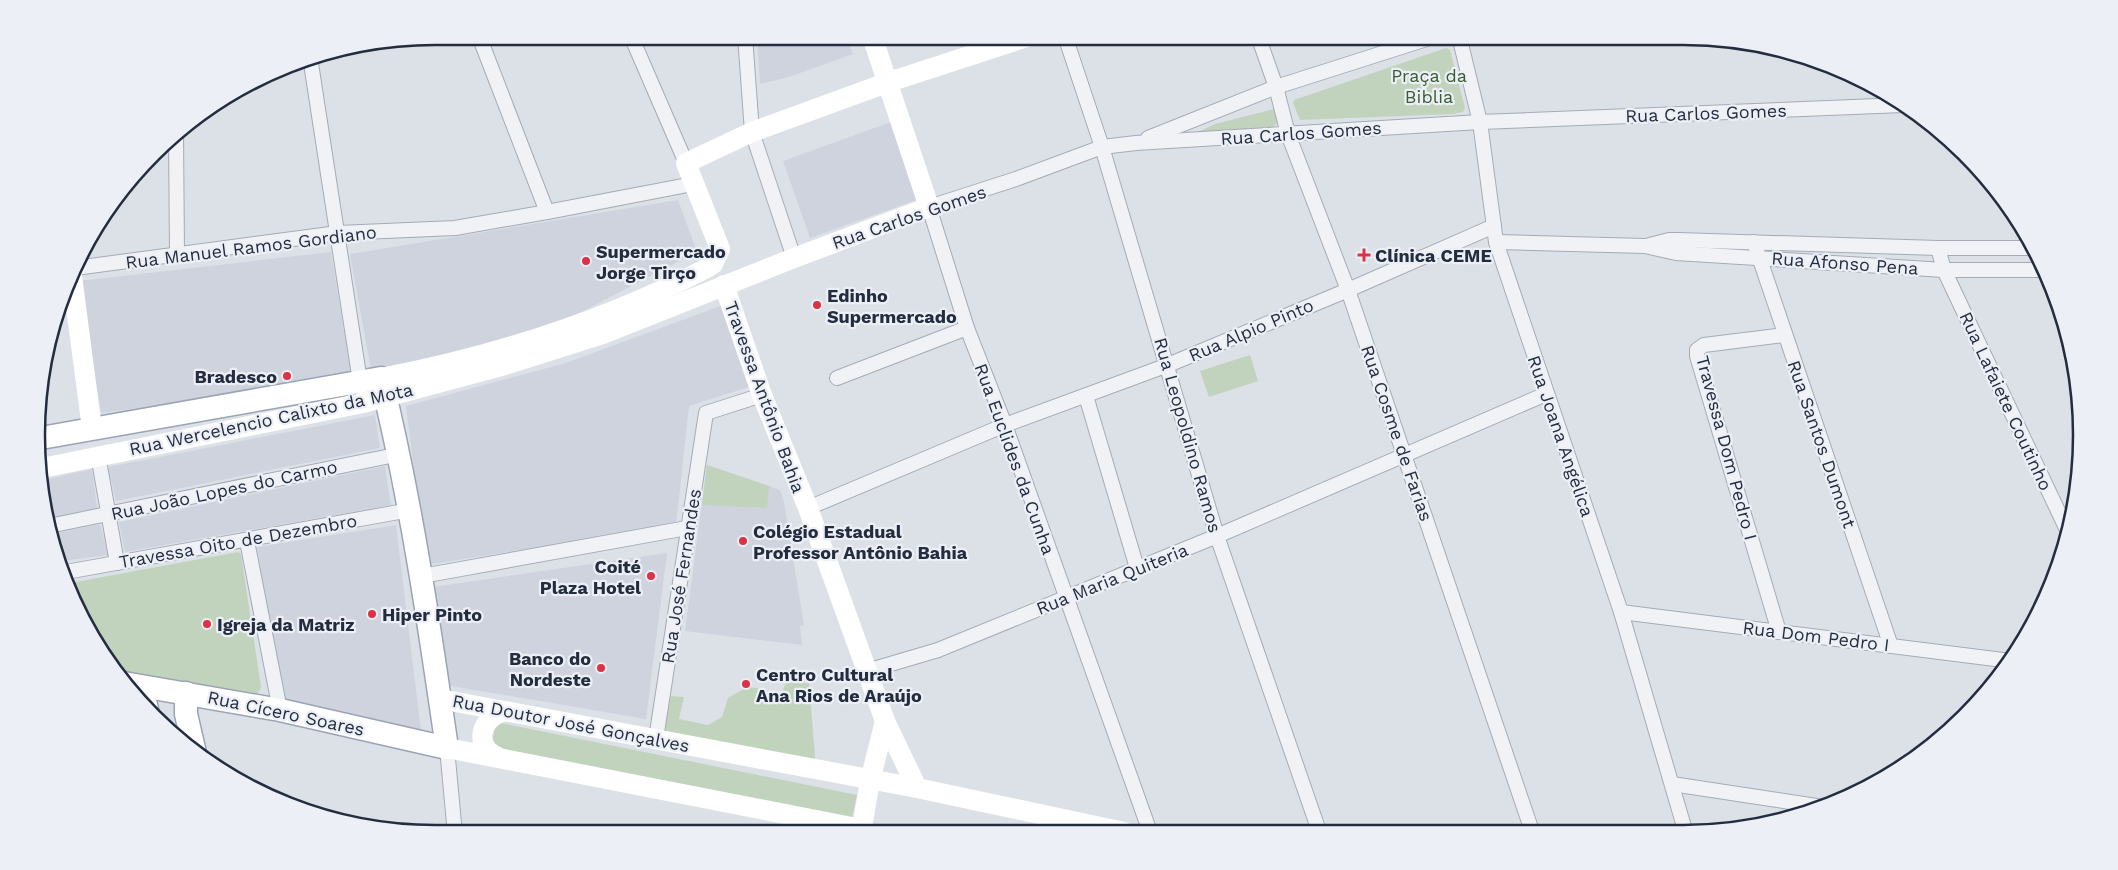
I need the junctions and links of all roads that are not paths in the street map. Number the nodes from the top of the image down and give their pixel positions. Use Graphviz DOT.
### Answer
graph roads {
  1 [pos="482,45"];
  2 [pos="635,45"];
  3 [pos="746,45"];
  4 [pos="875,45"];
  5 [pos="1002,45"];
  6 [pos="1068,45"];
  7 [pos="1261,45"];
  8 [pos="1408,45"];
  9 [pos="1460,45"];
  10 [pos="311,66"];
  11 [pos="889,82"];
  12 [pos="1276,87"];
  13 [pos="1891,105"];
  14 [pos="1480,122"];
  15 [pos="752,132"];
  16 [pos="1288,134"];
  17 [pos="1136,143"];
  18 [pos="176,144"];
  19 [pos="1102,147"];
  20 [pos="686,164"];
  21 [pos="693,184"];
  22 [pos="929,207"];
  23 [pos="547,212"];
  24 [pos="1494,226"];
  25 [pos="338,232"];
  26 [pos="1496,242"];
  27 [pos="1754,242"];
  28 [pos="1645,246"];
  29 [pos="1938,248"];
  30 [pos="2025,248"];
  31 [pos="177,255"];
  32 [pos="1758,257"];
  33 [pos="794,258"];
  34 [pos="83,267"];
  35 [pos="1944,270"];
  36 [pos="2036,270"];
  37 [pos="724,285"];
  38 [pos="74,289"];
  39 [pos="1348,290"];
  40 [pos="967,328"];
  41 [pos="1784,335"];
  42 [pos="1168,364"];
  43 [pos="837,378"];
  44 [pos="373,390"];
  45 [pos="1546,394"];
  46 [pos="762,396"];
  47 [pos="1086,396"];
  48 [pos="1005,425"];
  49 [pos="92,429"];
  50 [pos="45,437"];
  51 [pos="400,454"];
  52 [pos="98,455"];
  53 [pos="1405,456"];
  54 [pos="46,467"];
  55 [pos="808,508"];
  56 [pos="410,510"];
  57 [pos="108,513"];
  58 [pos="2063,522"];
  59 [pos="55,525"];
  60 [pos="687,528"];
  61 [pos="1218,536"];
  62 [pos="247,541"];
  63 [pos="117,563"];
  64 [pos="1137,568"];
  65 [pos="70,571"];
  66 [pos="422,576"];
  67 [pos="1065,597"];
  68 [pos="1621,612"];
  69 [pos="1779,632"];
  70 [pos="1891,646"];
  71 [pos="2001,660"];
  72 [pos="867,672"];
  73 [pos="137,686"];
  74 [pos="186,693"];
  75 [pos="440,699"];
  76 [pos="280,710"];
  77 [pos="505,711"];
  78 [pos="885,721"];
  79 [pos="185,734"];
  80 [pos="656,739"];
  81 [pos="447,748"];
  82 [pos="498,757"];
  83 [pos="870,781"];
  84 [pos="1672,784"];
  85 [pos="917,788"];
  86 [pos="1807,804"];
  87 [pos="453,825"];
  88 [pos="832,825"];
  89 [pos="863,825"];
  90 [pos="1091,825"];
  91 [pos="1147,825"];
  92 [pos="1317,825"];
  93 [pos="1530,825"];
  94 [pos="1684,825"];
  1 -- 23 [label="street"];
  2 -- 20 [label="street"];
  3 -- 15 [label="street"];
  4 -- 11 [label="street, Rua Euclides da Cunha"];
  5 -- 11 [label="street"];
  6 -- 19 [label="street, Rua Leopoldino Ramos"];
  7 -- 12 [label="street, Rua Cosme de Farias"];
  8 -- 12 [label="street"];
  9 -- 14 [label="street, Rua Joana Angélica"];
  10 -- 25 [label="street"];
  11 -- 15 [label="street"];
  11 -- 22 [label="street, Rua Euclides da Cunha"];
  12 -- 16 [label="street, Rua Cosme de Farias"];
  12 -- 17 [label="street"];
  13 -- 14 [label="street, Rua Carlos Gomes"];
  14 -- 16 [label="street, Rua Carlos Gomes"];
  14 -- 24 [label="street, Rua Joana Angélica"];
  15 -- 20 [label="street"];
  15 -- 33 [label="street"];
  16 -- 17 [label="street, Rua Carlos Gomes"];
  16 -- 39 [label="street, Rua Cosme de Farias"];
  17 -- 19 [label="street, Rua Carlos Gomes"];
  18 -- 31 [label="street"];
  19 -- 22 [label="street, Rua Carlos Gomes"];
  19 -- 42 [label="street, Rua Leopoldino Ramos"];
  20 -- 21 [label="street"];
  21 -- 23 [label="street, Rua Manuel Ramos Gordiano"];
  21 -- 44 [label="street, Rua Wercelencio Calixto da Mota"];
  22 -- 33 [label="street, Rua Carlos Gomes"];
  22 -- 40 [label="street, Rua Euclides da Cunha"];
  23 -- 25 [label="street, Rua Manuel Ramos Gordiano"];
  24 -- 26 [label="street, Rua Joana Angélica"];
  24 -- 39 [label="street, Rua Alpio Pinto"];
  25 -- 31 [label="street, Rua Manuel Ramos Gordiano"];
  25 -- 44 [label="street"];
  26 -- 28 [label="street, Rua Afonso Pena"];
  26 -- 45 [label="street, Rua Joana Angélica"];
  27 -- 28 [label="street, Rua Afonso Pena"];
  27 -- 29 [label="street, Rua Afonso Pena"];
  27 -- 32 [label="street, Rua Santos Dumont"];
  28 -- 32 [label="street, Rua Afonso Pena"];
  29 -- 30 [label="street, Rua Afonso Pena"];
  29 -- 35 [label="street, Rua Lafaiete Coutinho"];
  31 -- 34 [label="street, Rua Manuel Ramos Gordiano"];
  32 -- 35 [label="street, Rua Afonso Pena"];
  32 -- 41 [label="street, Rua Santos Dumont"];
  33 -- 37 [label="street, Rua Carlos Gomes"];
  35 -- 36 [label="street, Rua Afonso Pena"];
  35 -- 58 [label="street, Rua Lafaiete Coutinho"];
  37 -- 44 [label="street, Rua Wercelencio Calixto da Mota"];
  37 -- 46 [label="street, Travessa Antônio Bahia"];
  38 -- 49 [label="street"];
  39 -- 42 [label="street, Rua Alpio Pinto"];
  39 -- 53 [label="street, Rua Cosme de Farias"];
  40 -- 43 [label="street"];
  40 -- 48 [label="street, Rua Euclides da Cunha"];
  41 -- 69 [label="street, Travessa Dom Pedro I"];
  41 -- 70 [label="street, Rua Santos Dumont"];
  42 -- 47 [label="street, Rua Alpio Pinto"];
  42 -- 61 [label="street, Rua Leopoldino Ramos"];
  44 -- 49 [label="main road, Rua Wercelencio Calixto da Mota"];
  44 -- 51 [label="main road"];
  44 -- 52 [label="street, Rua Wercelencio Calixto da Mota"];
  45 -- 53 [label="street, Rua Maria Quiteria"];
  45 -- 68 [label="street, Rua Joana Angélica"];
  46 -- 55 [label="street, Travessa Antônio Bahia"];
  46 -- 60 [label="street, Rua José Fernandes"];
  47 -- 48 [label="street, Rua Alpio Pinto"];
  47 -- 64 [label="street"];
  48 -- 55 [label="street, Travessa Antônio Bahia"];
  48 -- 67 [label="street, Rua Euclides da Cunha"];
  49 -- 50 [label="main road, Rua Wercelencio Calixto da Mota"];
  51 -- 56 [label="main road"];
  51 -- 57 [label="street, Rua João Lopes do Carmo"];
  52 -- 54 [label="street, Rua Wercelencio Calixto da Mota"];
  52 -- 57 [label="street"];
  53 -- 61 [label="street, Rua Maria Quiteria"];
  53 -- 93 [label="street, Rua Cosme de Farias"];
  55 -- 72 [label="street, Travessa Antônio Bahia"];
  56 -- 62 [label="street, Travessa Oito de Dezembro"];
  56 -- 66 [label="main road"];
  57 -- 59 [label="street, Rua João Lopes do Carmo"];
  57 -- 63 [label="street"];
  60 -- 66 [label="street"];
  60 -- 80 [label="street, Rua José Fernandes"];
  61 -- 64 [label="street, Rua Maria Quiteria"];
  61 -- 92 [label="street, Rua Leopoldino Ramos"];
  62 -- 63 [label="street, Travessa Oito de Dezembro"];
  62 -- 76 [label="street"];
  63 -- 65 [label="street, Travessa Oito de Dezembro"];
  64 -- 67 [label="street, Rua Maria Quiteria"];
  66 -- 75 [label="main road"];
  67 -- 72 [label="street, Rua Maria Quiteria"];
  67 -- 91 [label="street, Rua Euclides da Cunha"];
  68 -- 69 [label="street, Rua Dom Pedro I"];
  68 -- 84 [label="street, Rua Joana Angélica"];
  69 -- 70 [label="street, Rua Dom Pedro I"];
  70 -- 71 [label="street, Rua Dom Pedro I"];
  72 -- 78 [label="street, Travessa Antônio Bahia"];
  73 -- 74 [label="main road, Rua Cícero Soares"];
  74 -- 76 [label="main road, Rua Cícero Soares"];
  74 -- 79 [label="main road"];
  75 -- 77 [label="street, Rua Doutor José Gonçalves"];
  75 -- 81 [label="main road, Rua Doutor José Gonçalves"];
  76 -- 81 [label="main road, Rua Cícero Soares"];
  77 -- 80 [label="street, Rua Doutor José Gonçalves"];
  77 -- 82 [label="street"];
  78 -- 83 [label="street"];
  78 -- 85 [label="street, Travessa Antônio Bahia"];
  80 -- 83 [label="street, Rua Doutor José Gonçalves"];
  81 -- 82 [label="street"];
  81 -- 87 [label="street"];
  82 -- 88 [label="street"];
  83 -- 85 [label="street, Rua Doutor José Gonçalves"];
  83 -- 89 [label="street"];
  84 -- 86 [label="street"];
  84 -- 94 [label="street, Rua Joana Angélica"];
  85 -- 90 [label="street, Rua Doutor José Gonçalves"];
}
